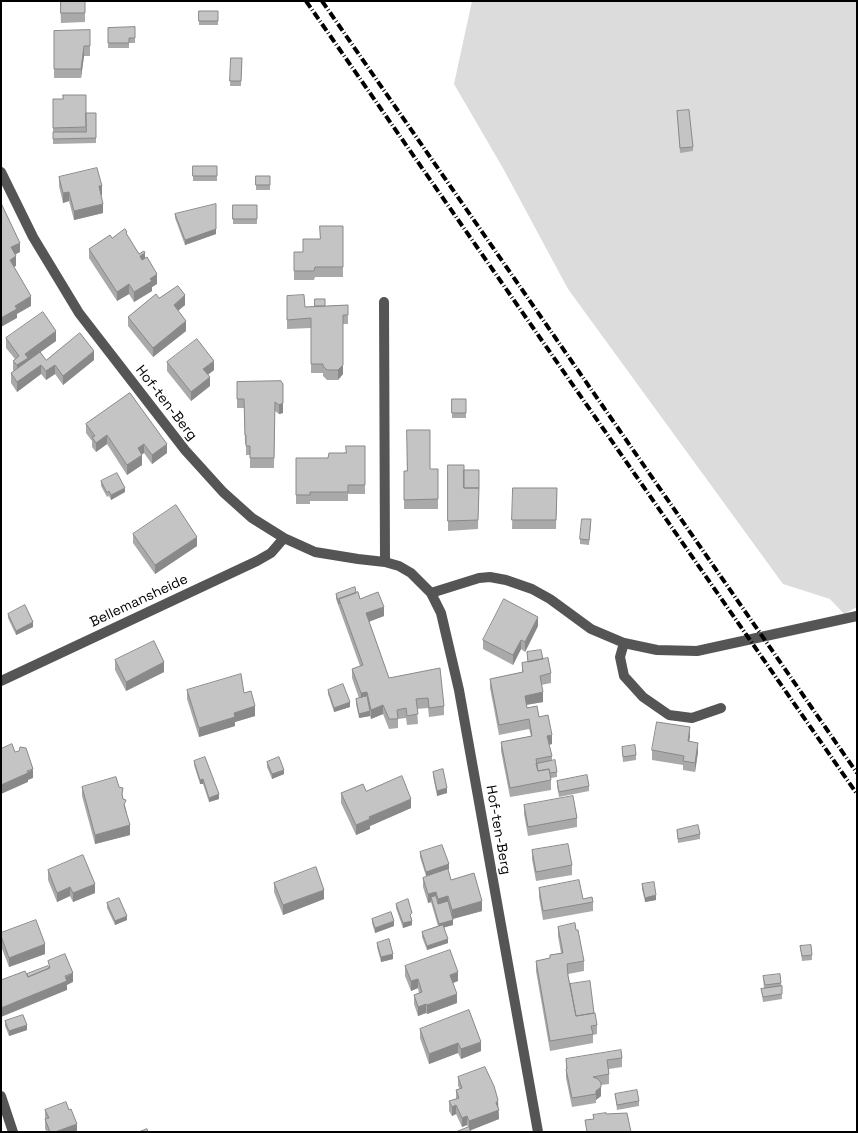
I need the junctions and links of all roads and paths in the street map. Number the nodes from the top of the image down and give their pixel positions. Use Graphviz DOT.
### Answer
graph roads {
  1 [pos="1,172"];
  2 [pos="384,302"];
  3 [pos="284,538"];
  4 [pos="385,562"];
  5 [pos="431,593"];
  6 [pos="857,616"];
  7 [pos="624,642"];
  8 [pos="1,681"];
  9 [pos="721,708"];
  10 [pos="1,1096"];
  11 [pos="13,1132"];
  12 [pos="538,1132"];
  1 -- 3 [label="street, Hof-ten-Berg"];
  2 -- 4 [label="street"];
  3 -- 4 [label="street, Hof-ten-Berg"];
  3 -- 8 [label="street, Bellemansheide"];
  4 -- 5 [label="street, Hof-ten-Berg"];
  5 -- 7 [label="street"];
  5 -- 12 [label="street, Hof-ten-Berg"];
  6 -- 7 [label="street"];
  7 -- 9 [label="street"];
  10 -- 11 [label="street"];
}
